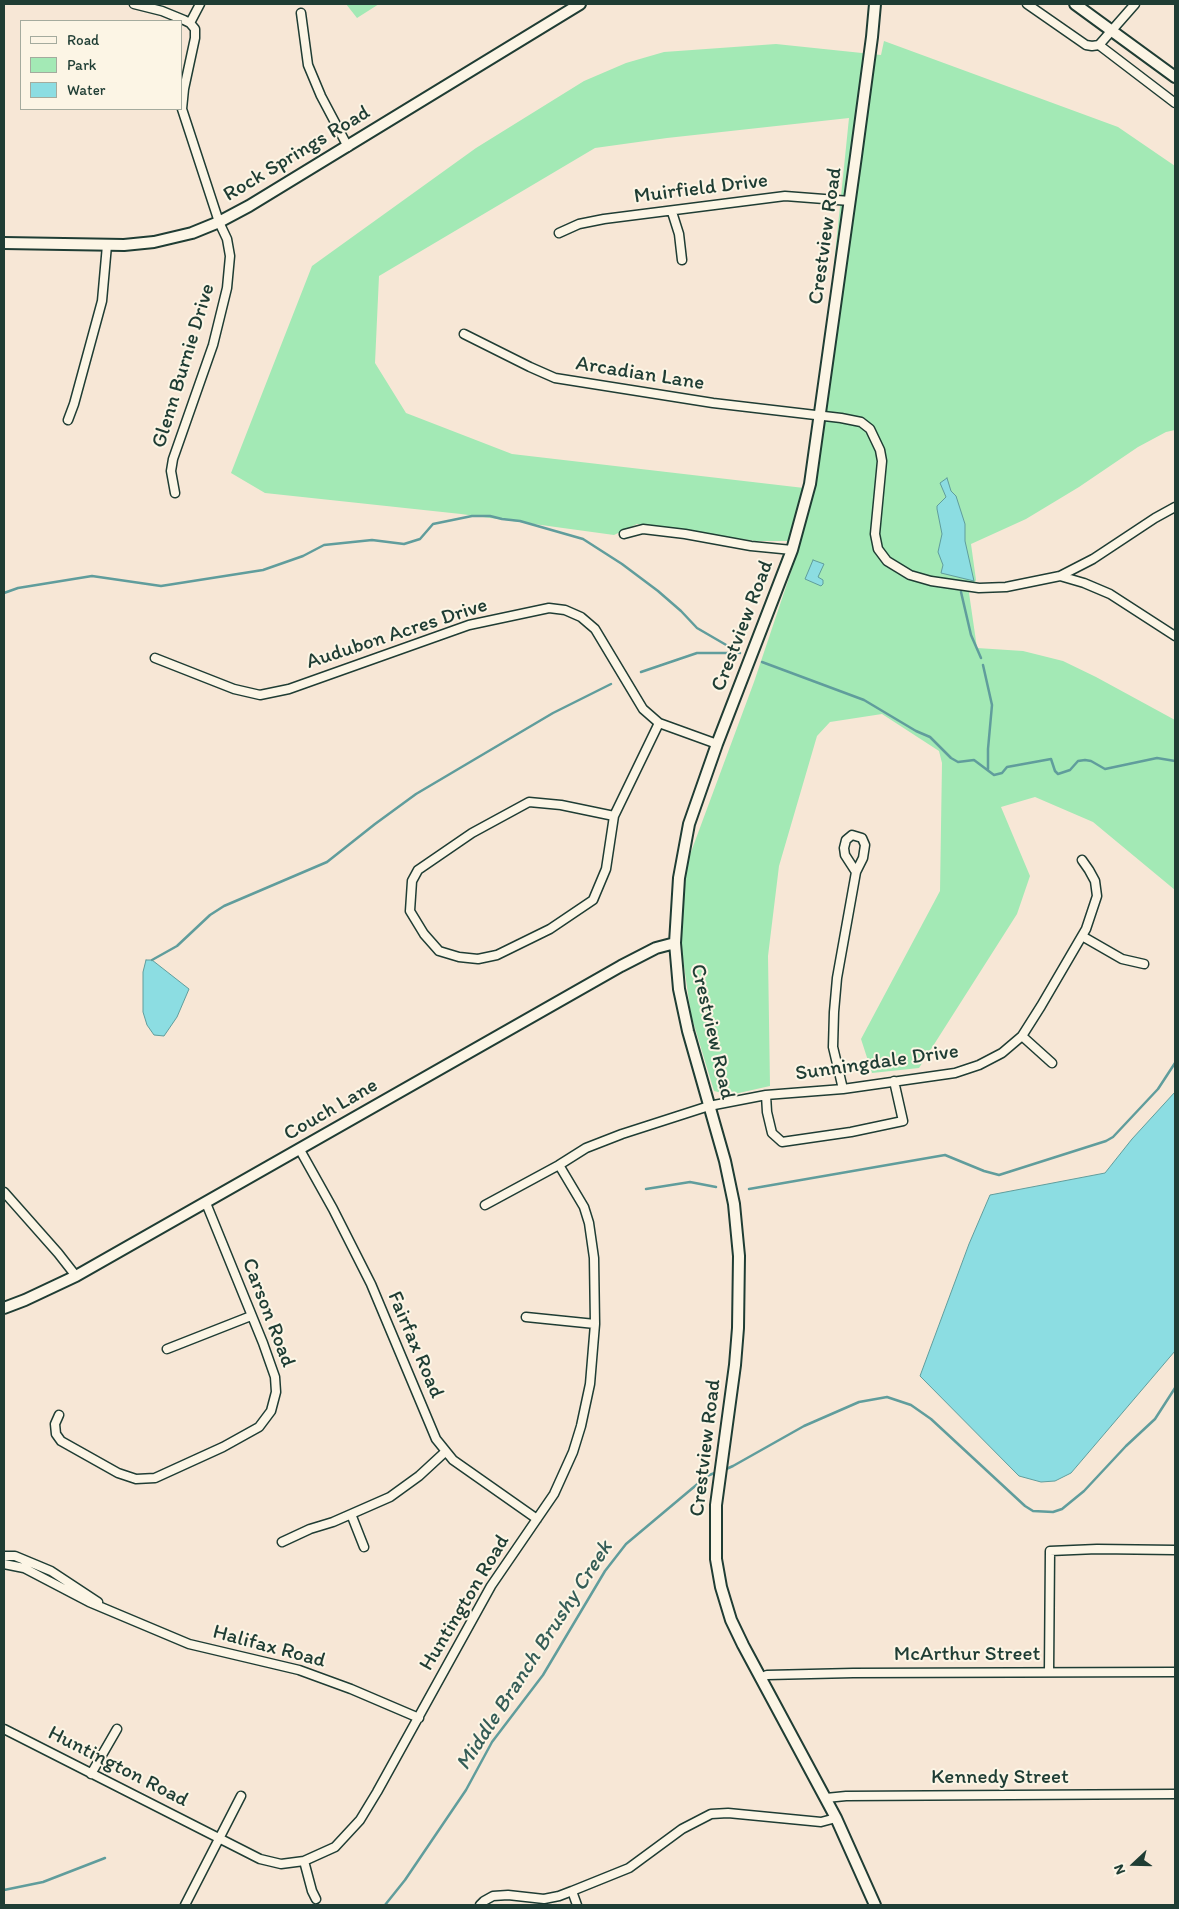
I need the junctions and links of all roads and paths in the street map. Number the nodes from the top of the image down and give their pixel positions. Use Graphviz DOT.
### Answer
graph roads {
  1 [pos="134,4"];
  2 [pos="200,4"];
  3 [pos="580,4"];
  4 [pos="875,4"];
  5 [pos="1026,4"];
  6 [pos="1075,4"];
  7 [pos="1135,4"];
  8 [pos="301,13"];
  9 [pos="190,23"];
  10 [pos="1112,30"];
  11 [pos="1099,45"];
  12 [pos="1175,77"];
  13 [pos="1175,103"];
  14 [pos="348,147"];
  15 [pos="850,201"];
  16 [pos="672,212"];
  17 [pos="219,222"];
  18 [pos="559,232"];
  19 [pos="4,243"];
  20 [pos="107,245"];
  21 [pos="682,260"];
  22 [pos="464,334"];
  23 [pos="821,416"];
  24 [pos="68,420"];
  25 [pos="175,493"];
  26 [pos="1175,507"];
  27 [pos="624,534"];
  28 [pos="792,550"];
  29 [pos="1060,576"];
  30 [pos="1175,636"];
  31 [pos="155,658"];
  32 [pos="659,723"];
  33 [pos="717,744"];
  34 [pos="614,816"];
  35 [pos="1082,860"];
  36 [pos="856,872"];
  37 [pos="1082,936"];
  38 [pos="675,943"];
  39 [pos="1144,964"];
  40 [pos="1022,1036"];
  41 [pos="1052,1063"];
  42 [pos="894,1081"];
  43 [pos="843,1090"];
  44 [pos="766,1095"];
  45 [pos="709,1106"];
  46 [pos="300,1150"];
  47 [pos="560,1165"];
  48 [pos="4,1192"];
  49 [pos="206,1203"];
  50 [pos="485,1205"];
  51 [pos="76,1276"];
  52 [pos="4,1308"];
  53 [pos="251,1316"];
  54 [pos="526,1317"];
  55 [pos="595,1324"];
  56 [pos="167,1349"];
  57 [pos="59,1415"];
  58 [pos="445,1452"];
  59 [pos="351,1514"];
  60 [pos="537,1519"];
  61 [pos="282,1542"];
  62 [pos="364,1547"];
  63 [pos="1175,1550"];
  64 [pos="4,1556"];
  65 [pos="4,1564"];
  66 [pos="110,1610"];
  67 [pos="1049,1672"];
  68 [pos="1175,1672"];
  69 [pos="760,1678"];
  70 [pos="419,1718"];
  71 [pos="4,1729"];
  72 [pos="117,1729"];
  73 [pos="91,1774"];
  74 [pos="1175,1794"];
  75 [pos="241,1796"];
  76 [pos="826,1798"];
  77 [pos="836,1818"];
  78 [pos="220,1839"];
  79 [pos="304,1861"];
  80 [pos="572,1891"];
  81 [pos="316,1899"];
  82 [pos="185,1905"];
  83 [pos="480,1905"];
  84 [pos="577,1905"];
  85 [pos="875,1905"];
  1 -- 9 [label="street"];
  2 -- 9 [label="street"];
  3 -- 14 [label="street, Rock Springs Road"];
  4 -- 15 [label="street, Crestview Road"];
  5 -- 11 [label="street"];
  6 -- 10 [label="street"];
  7 -- 10 [label="street"];
  8 -- 14 [label="street"];
  9 -- 17 [label="street, Glenn Burnie Drive"];
  10 -- 11 [label="street"];
  10 -- 12 [label="street"];
  11 -- 13 [label="street"];
  14 -- 17 [label="street, Rock Springs Road"];
  15 -- 16 [label="street, Muirfield Drive"];
  15 -- 23 [label="street, Crestview Road"];
  16 -- 18 [label="street, Muirfield Drive"];
  16 -- 21 [label="street"];
  17 -- 20 [label="street, Rock Springs Road"];
  17 -- 25 [label="street, Glenn Burnie Drive"];
  19 -- 20 [label="street, Rock Springs Road"];
  20 -- 24 [label="street"];
  22 -- 23 [label="street, Arcadian Lane"];
  23 -- 28 [label="street, Crestview Road"];
  23 -- 29 [label="street, Arcadian Lane"];
  26 -- 29 [label="street"];
  27 -- 28 [label="street"];
  28 -- 33 [label="street, Crestview Road"];
  29 -- 30 [label="street"];
  31 -- 32 [label="street, Audubon Acres Drive"];
  32 -- 33 [label="street, Audubon Acres Drive"];
  32 -- 34 [label="street"];
  33 -- 38 [label="street, Crestview Road"];
  34 -- 34 [label="street"];
  35 -- 37 [label="street, Sunningdale Drive"];
  36 -- 43 [label="street"];
  37 -- 39 [label="street"];
  37 -- 40 [label="street, Sunningdale Drive"];
  38 -- 45 [label="street, Crestview Road"];
  38 -- 46 [label="street, Couch Lane"];
  40 -- 41 [label="street"];
  40 -- 42 [label="street, Sunningdale Drive"];
  42 -- 43 [label="street, Sunningdale Drive"];
  42 -- 44 [label="street"];
  43 -- 44 [label="street, Sunningdale Drive"];
  44 -- 45 [label="street, Sunningdale Drive"];
  45 -- 47 [label="street"];
  45 -- 69 [label="street, Crestview Road"];
  46 -- 49 [label="street, Couch Lane"];
  46 -- 58 [label="street, Fairfax Road"];
  47 -- 50 [label="street"];
  47 -- 55 [label="street, Huntington Road"];
  48 -- 51 [label="street"];
  49 -- 51 [label="street, Couch Lane"];
  49 -- 53 [label="street, Carson Road"];
  51 -- 52 [label="street, Couch Lane"];
  53 -- 56 [label="street"];
  53 -- 57 [label="street, Carson Road"];
  54 -- 55 [label="street"];
  55 -- 60 [label="street, Huntington Road"];
  58 -- 59 [label="street"];
  58 -- 60 [label="street, Fairfax Road"];
  59 -- 61 [label="street"];
  59 -- 62 [label="street"];
  60 -- 70 [label="street, Huntington Road"];
  63 -- 67 [label="street"];
  64 -- 66 [label="street, Halifax Road"];
  65 -- 66 [label="street, Halifax Road"];
  66 -- 70 [label="street, Halifax Road"];
  67 -- 68 [label="street, McArthur Street"];
  67 -- 69 [label="street, McArthur Street"];
  69 -- 76 [label="street, Crestview Road"];
  70 -- 79 [label="street, Huntington Road"];
  71 -- 73 [label="street, Huntington Road"];
  72 -- 73 [label="street"];
  73 -- 78 [label="street, Huntington Road"];
  74 -- 76 [label="street, Kennedy Street"];
  75 -- 78 [label="street"];
  76 -- 77 [label="street, Crestview Road"];
  77 -- 80 [label="street"];
  77 -- 85 [label="street, Crestview Road"];
  78 -- 79 [label="street, Huntington Road"];
  78 -- 82 [label="street"];
  79 -- 81 [label="street"];
  80 -- 83 [label="street"];
  80 -- 84 [label="street"];
}
